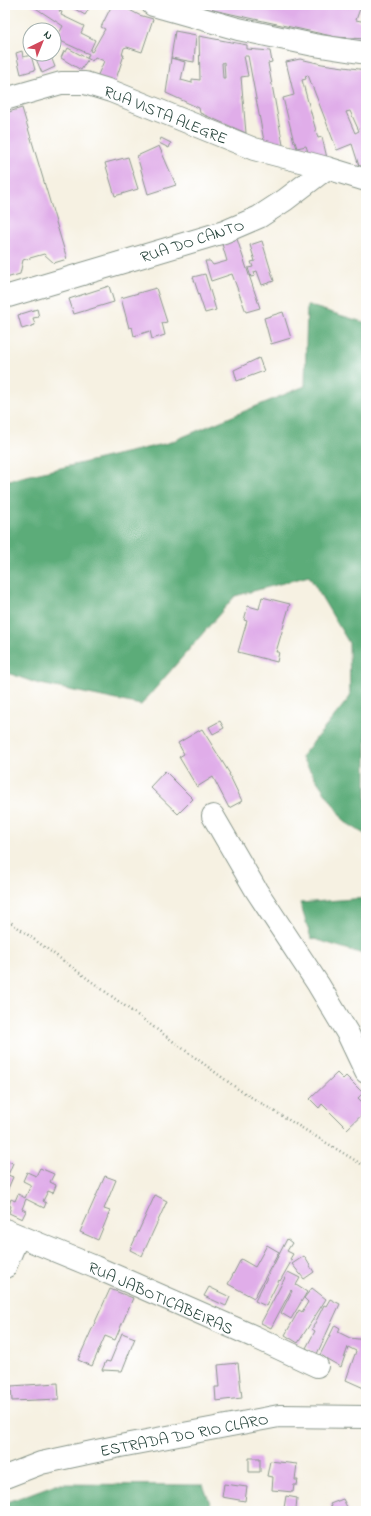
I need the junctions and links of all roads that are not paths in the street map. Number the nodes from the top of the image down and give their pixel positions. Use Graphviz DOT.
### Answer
graph roads {
  1 [pos="153,5"];
  2 [pos="366,52"];
  3 [pos="5,99"];
  4 [pos="327,168"];
  5 [pos="366,180"];
  6 [pos="5,297"];
  7 [pos="213,816"];
  8 [pos="366,1072"];
  9 [pos="11,1233"];
  10 [pos="5,1267"];
  11 [pos="317,1366"];
  12 [pos="366,1417"];
  13 [pos="5,1477"];
  1 -- 2 [label="street"];
  3 -- 4 [label="street, RUA VISTA ALEGRE"];
  4 -- 5 [label="street"];
  4 -- 6 [label="street, RUA DO CANTO"];
  7 -- 8 [label="street"];
  9 -- 10 [label="street"];
  9 -- 11 [label="street, RUA JABOTICABEIRAS"];
  12 -- 13 [label="street, ESTRADA DO RIO CLARO"];
}
